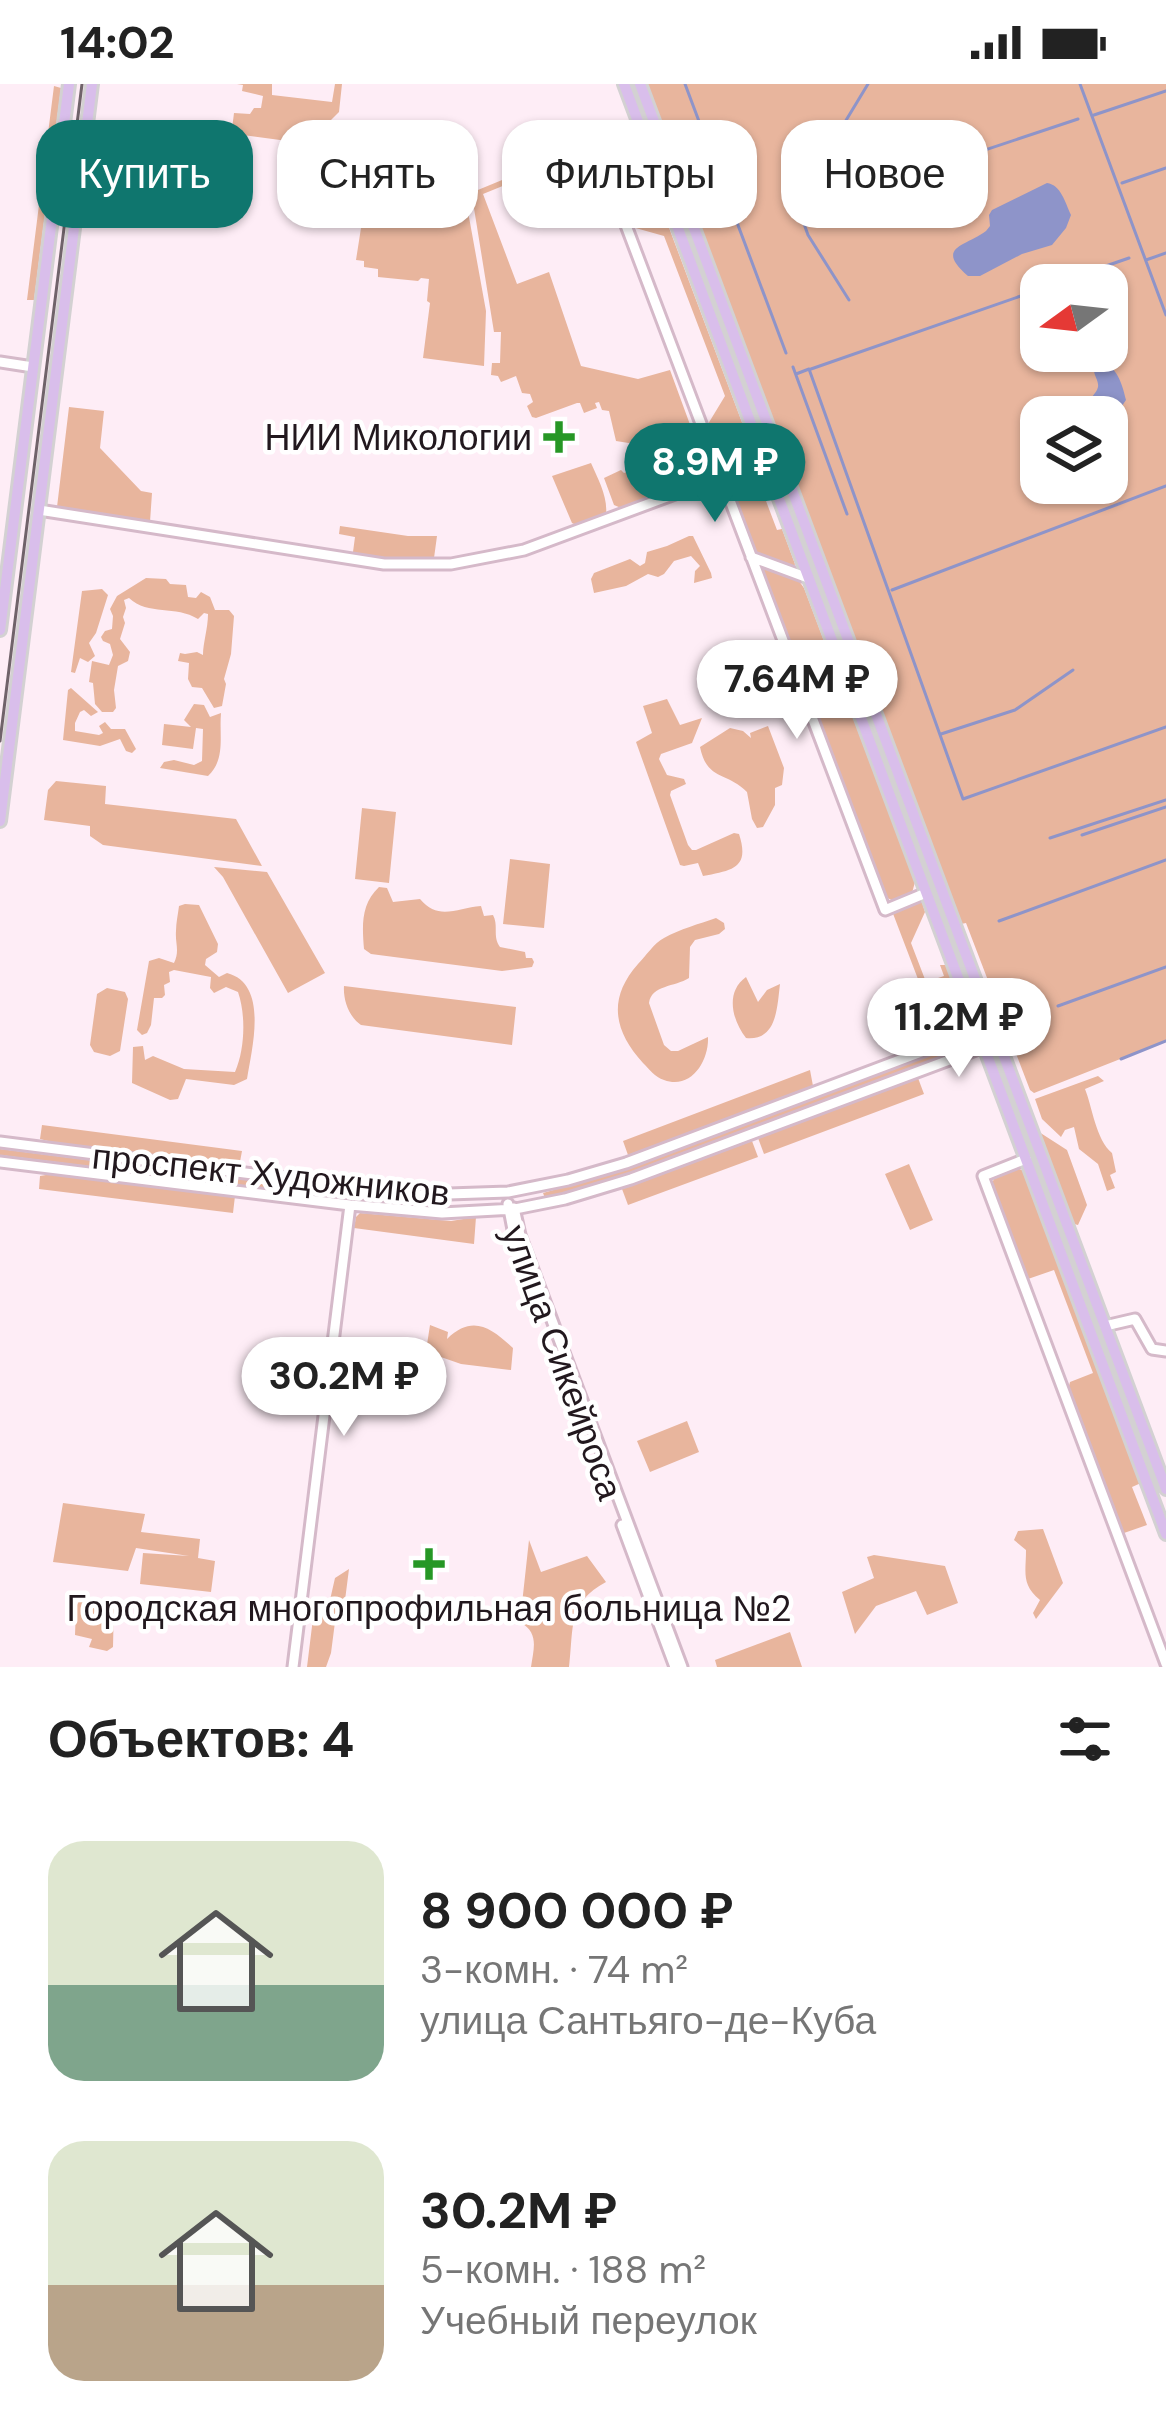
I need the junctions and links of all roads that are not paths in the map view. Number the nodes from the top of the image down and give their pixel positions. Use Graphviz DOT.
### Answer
graph roads {
  1 [pos="69,84"];
  2 [pos="92,84"];
  3 [pos="624,84"];
  4 [pos="640,84"];
  5 [pos="637,120"];
  6 [pos="627,228"];
  7 [pos="676,228"];
  8 [pos="706,264"];
  9 [pos="691,270"];
  10 [pos="0,362"];
  11 [pos="33,367"];
  12 [pos="764,461"];
  13 [pos="721,478"];
  14 [pos="39,510"];
  15 [pos="751,557"];
  16 [pos="808,578"];
  17 [pos="0,630"];
  18 [pos="848,644"];
  19 [pos="834,650"];
  20 [pos="892,759"];
  21 [pos="878,765"];
  22 [pos="0,821"];
  23 [pos="926,893"];
  24 [pos="978,1032"];
  25 [pos="995,1033"];
  26 [pos="983,1047"];
  27 [pos="0,1142"];
  28 [pos="1026,1160"];
  29 [pos="0,1162"];
  30 [pos="508,1192"];
  31 [pos="350,1205"];
  32 [pos="511,1209"];
  33 [pos="1105,1326"];
  34 [pos="1166,1351"];
  35 [pos="1166,1489"];
  36 [pos="1166,1534"];
  37 [pos="1166,1664"];
  38 [pos="293,1667"];
  39 [pos="679,1667"];
  1 -- 11 [label="main road"];
  2 -- 14 [label="main road"];
  3 -- 5 [label="main road"];
  4 -- 8 [label="main road"];
  6 -- 13 [label="street"];
  7 -- 9 [label="main road"];
  8 -- 9 [label="main road"];
  8 -- 18 [label="main road"];
  9 -- 12 [label="main road"];
  10 -- 11 [label="street"];
  11 -- 17 [label="main road"];
  12 -- 13 [label="street"];
  12 -- 16 [label="main road"];
  13 -- 14 [label="street"];
  13 -- 15 [label="street"];
  14 -- 22 [label="main road"];
  15 -- 16 [label="street"];
  15 -- 23 [label="street"];
  16 -- 19 [label="main road"];
  18 -- 19 [label="main road"];
  18 -- 20 [label="main road"];
  19 -- 21 [label="main road"];
  20 -- 21 [label="main road"];
  20 -- 25 [label="main road"];
  21 -- 23 [label="main road"];
  23 -- 24 [label="main road"];
  24 -- 25 [label="street, проспект Художников"];
  24 -- 26 [label="main road"];
  24 -- 30 [label="street, проспект Художников"];
  25 -- 26 [label="street, проспект Художников"];
  25 -- 33 [label="main road"];
  26 -- 28 [label="main road"];
  26 -- 32 [label="street, проспект Художников"];
  27 -- 30 [label="street, проспект Художников"];
  28 -- 36 [label="main road"];
  28 -- 37 [label="street"];
  29 -- 31 [label="street, проспект Художников"];
  30 -- 32 [label="street, улица Сикейроса"];
  31 -- 32 [label="street, проспект Художников"];
  31 -- 38 [label="street"];
  32 -- 39 [label="street, улица Сикейроса"];
  33 -- 34 [label="street"];
  33 -- 35 [label="main road"];
}
